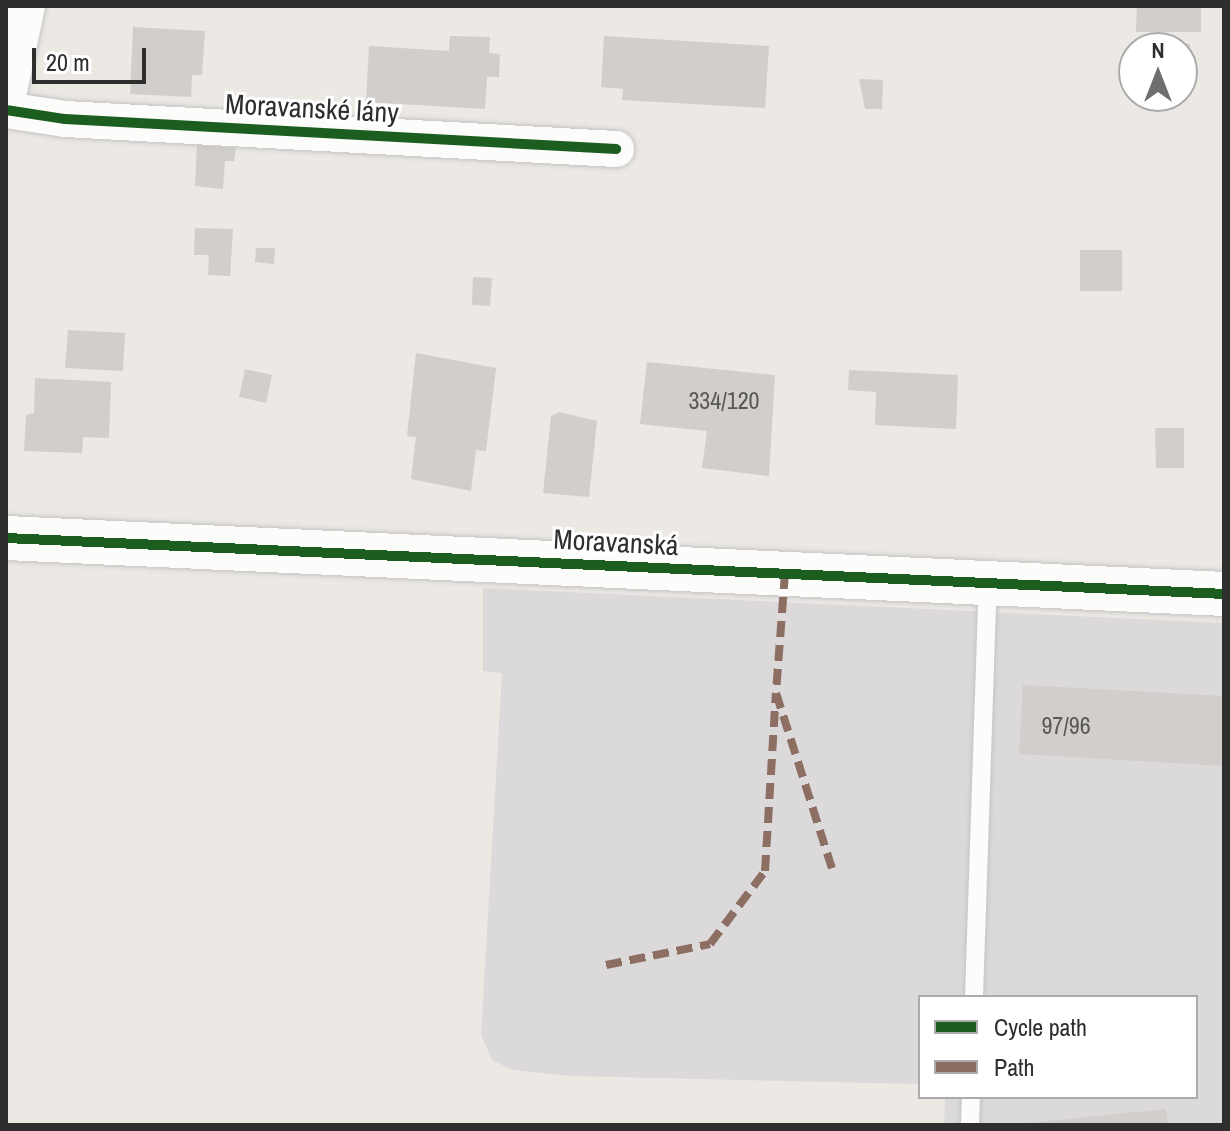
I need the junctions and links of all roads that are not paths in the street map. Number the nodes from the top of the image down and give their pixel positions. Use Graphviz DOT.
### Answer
graph roads {
  1 [pos="27,6"];
  2 [pos="6,108"];
  3 [pos="616,149"];
  4 [pos="6,538"];
  5 [pos="988,583"];
  6 [pos="1224,594"];
  7 [pos="974,995"];
  8 [pos="971,1099"];
  9 [pos="970,1125"];
  1 -- 2 [label="street, Moravanské lány"];
  2 -- 3 [label="street, Moravanské lány"];
  4 -- 5 [label="street, Moravanská"];
  5 -- 6 [label="street, Moravanská"];
  5 -- 7 [label="lane"];
  8 -- 9 [label="lane"];
}
